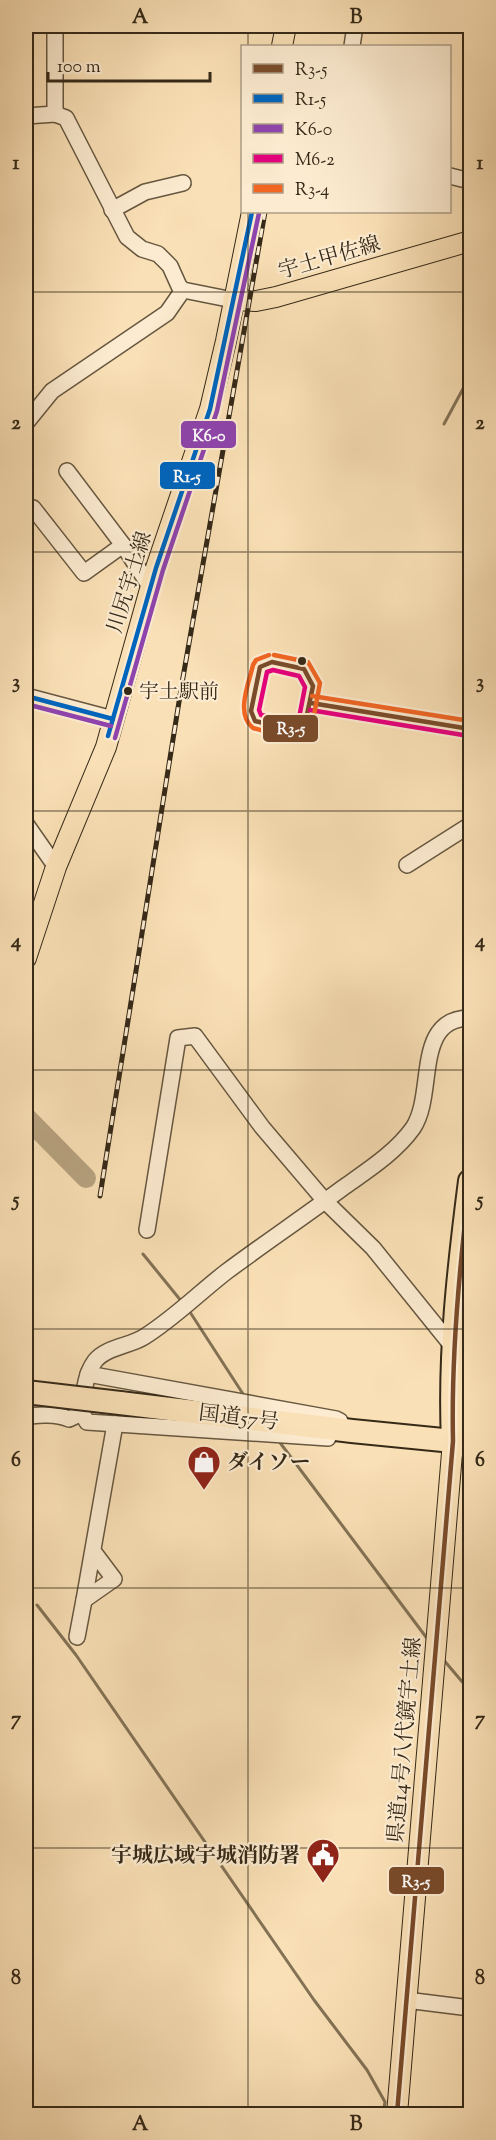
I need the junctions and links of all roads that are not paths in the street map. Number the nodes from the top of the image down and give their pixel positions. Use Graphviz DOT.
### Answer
graph roads {
  1 [pos="55,26"];
  2 [pos="286,26"];
  3 [pos="355,26"];
  4 [pos="282,45"];
  5 [pos="352,45"];
  6 [pos="55,114"];
  7 [pos="26,116"];
  8 [pos="451,176"];
  9 [pos="471,182"];
  10 [pos="183,183"];
  11 [pos="112,210"];
  12 [pos="252,213"];
  13 [pos="471,241"];
  14 [pos="183,290"];
  15 [pos="233,300"];
  16 [pos="26,423"];
  17 [pos="67,471"];
  18 [pos="33,508"];
  19 [pos="123,545"];
  20 [pos="151,588"];
  21 [pos="26,696"];
  22 [pos="310,703"];
  23 [pos="113,718"];
  24 [pos="471,729"];
  25 [pos="26,824"];
  26 [pos="471,825"];
  27 [pos="407,865"];
  28 [pos="56,867"];
  29 [pos="26,958"];
  30 [pos="471,1018"];
  31 [pos="471,1181"];
  32 [pos="325,1201"];
  33 [pos="147,1230"];
  34 [pos="453,1347"];
  35 [pos="88,1374"];
  36 [pos="471,1388"];
  37 [pos="26,1392"];
  38 [pos="82,1413"];
  39 [pos="118,1413"];
  40 [pos="26,1417"];
  41 [pos="352,1431"];
  42 [pos="465,1441"];
  43 [pos="93,1551"];
  44 [pos="84,1600"];
  45 [pos="78,1637"];
  46 [pos="406,2000"];
  47 [pos="471,2008"];
  48 [pos="397,2115"];
  1 -- 6 [label="street"];
  2 -- 4 [label="main road"];
  3 -- 5 [label="street"];
  6 -- 7 [label="street"];
  6 -- 11 [label="street"];
  8 -- 9 [label="street"];
  10 -- 11 [label="street"];
  11 -- 14 [label="street"];
  12 -- 15 [label="main road, 川尻宇土線"];
  13 -- 15 [label="main road, 宇土甲佐線"];
  14 -- 15 [label="street"];
  14 -- 16 [label="street"];
  15 -- 20 [label="main road, 川尻宇土線"];
  17 -- 19 [label="street"];
  18 -- 19 [label="street"];
  19 -- 20 [label="street"];
  20 -- 23 [label="main road, 川尻宇土線"];
  21 -- 23 [label="street"];
  22 -- 24 [label="street"];
  23 -- 28 [label="main road, 川尻宇土線"];
  25 -- 28 [label="street"];
  26 -- 27 [label="street"];
  28 -- 29 [label="main road, 川尻宇土線"];
  30 -- 32 [label="street"];
  31 -- 34 [label="highway"];
  32 -- 33 [label="street"];
  32 -- 34 [label="street"];
  32 -- 35 [label="street"];
  34 -- 42 [label="highway"];
  35 -- 38 [label="street"];
  35 -- 41 [label="street"];
  36 -- 42 [label="highway"];
  37 -- 39 [label="highway, 国道57号, bridge"];
  38 -- 39 [label="street"];
  38 -- 40 [label="street"];
  39 -- 41 [label="highway, 国道57号"];
  39 -- 41 [label="street"];
  39 -- 43 [label="street"];
  41 -- 42 [label="highway, 国道57号"];
  42 -- 46 [label="main road, 県道14号八代鏡宇土線"];
  43 -- 44 [label="street"];
  43 -- 44 [label="street"];
  44 -- 45 [label="street"];
  46 -- 47 [label="street"];
  46 -- 48 [label="main road, 県道14号八代鏡宇土線"];
}
